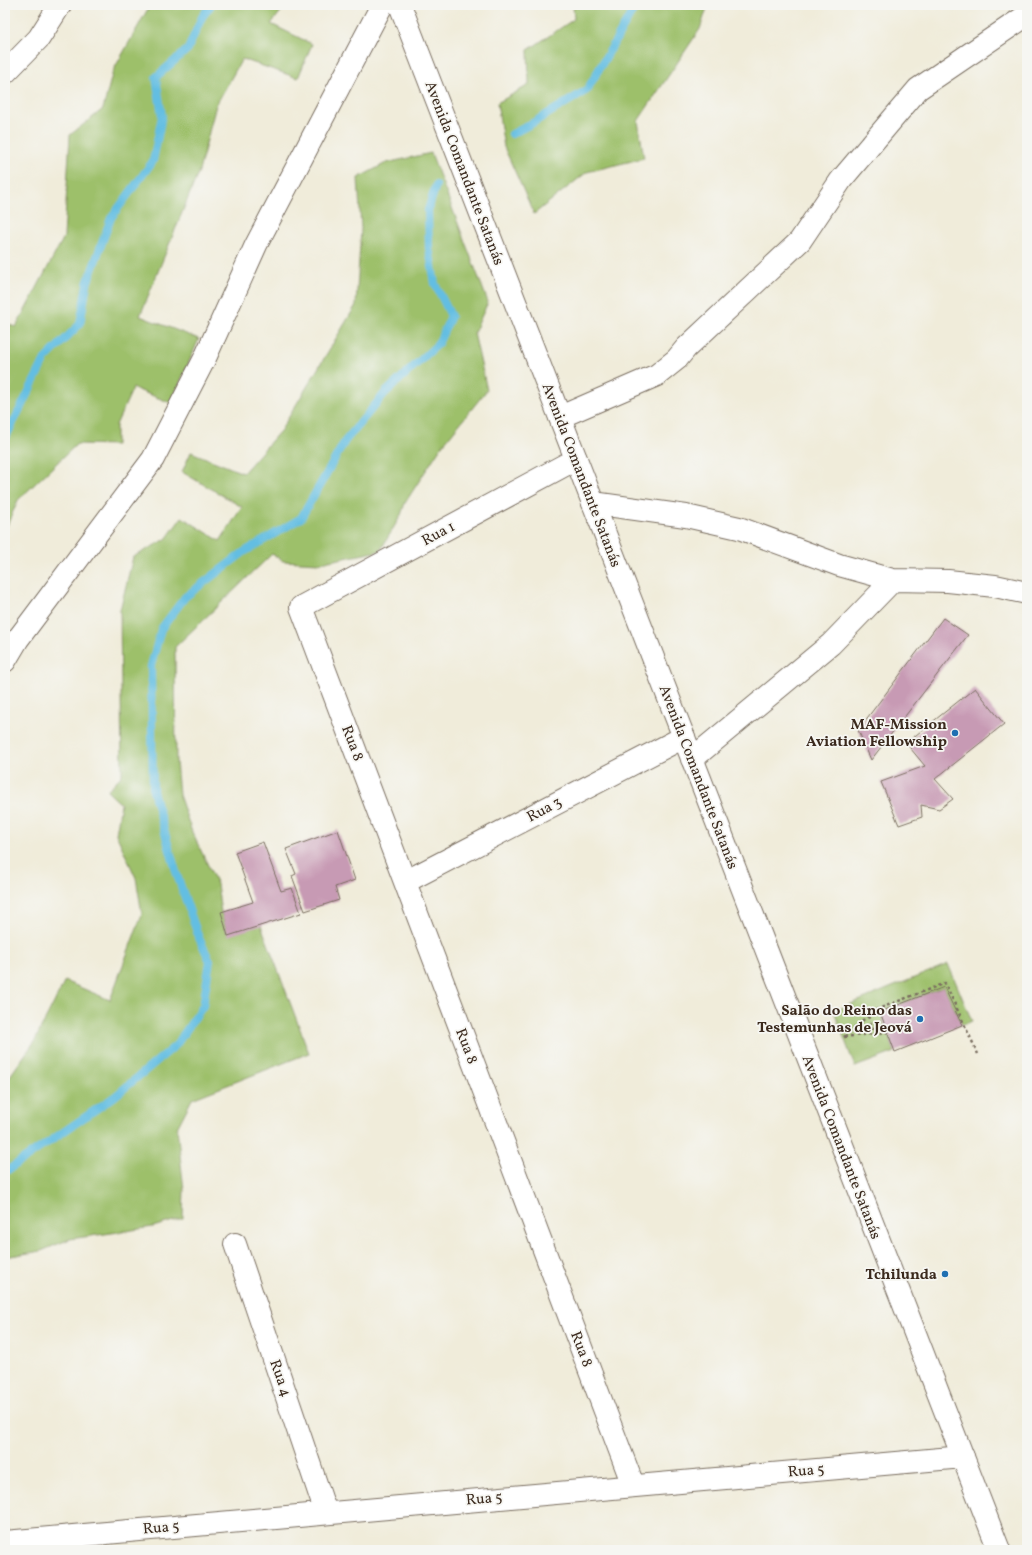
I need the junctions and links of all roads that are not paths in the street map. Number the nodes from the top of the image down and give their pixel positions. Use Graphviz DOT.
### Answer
graph roads {
  1 [pos="60,5"];
  2 [pos="382,5"];
  3 [pos="400,5"];
  4 [pos="1027,14"];
  5 [pos="5,73"];
  6 [pos="560,417"];
  7 [pos="576,459"];
  8 [pos="593,503"];
  9 [pos="893,580"];
  10 [pos="1027,593"];
  11 [pos="301,607"];
  12 [pos="5,661"];
  13 [pos="684,737"];
  14 [pos="692,759"];
  15 [pos="405,882"];
  16 [pos="235,1244"];
  17 [pos="962,1457"];
  18 [pos="633,1485"];
  19 [pos="326,1512"];
  20 [pos="5,1542"];
  21 [pos="998,1550"];
  1 -- 5 [label="street"];
  2 -- 12 [label="street"];
  3 -- 6 [label="street, Avenida Comandante Satanás"];
  4 -- 6 [label="street"];
  6 -- 7 [label="street, Avenida Comandante Satanás"];
  7 -- 8 [label="street, Avenida Comandante Satanás"];
  7 -- 11 [label="street, Rua 1"];
  8 -- 9 [label="street"];
  8 -- 13 [label="street, Avenida Comandante Satanás"];
  9 -- 10 [label="street"];
  9 -- 14 [label="street"];
  11 -- 15 [label="street, Rua 8"];
  13 -- 14 [label="street, Avenida Comandante Satanás"];
  13 -- 15 [label="street, Rua 3"];
  14 -- 17 [label="street, Avenida Comandante Satanás"];
  15 -- 18 [label="street, Rua 8"];
  16 -- 19 [label="street, Rua 4"];
  17 -- 18 [label="street, Rua 5"];
  17 -- 21 [label="street, Avenida Comandante Satanás"];
  18 -- 19 [label="street, Rua 5"];
  19 -- 20 [label="street, Rua 5"];
}
